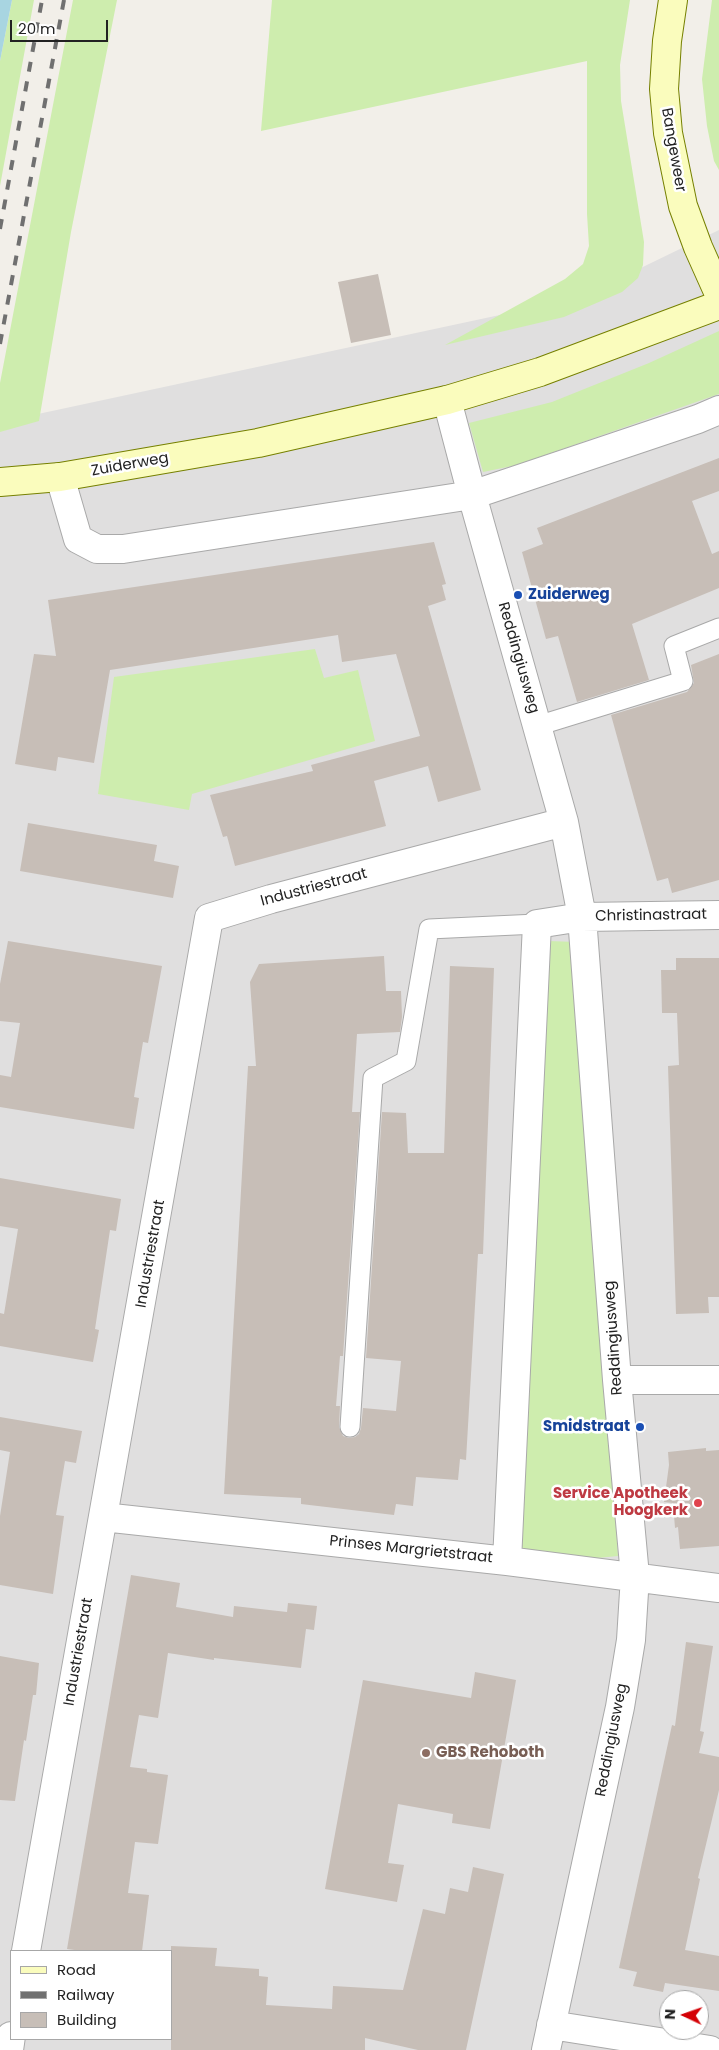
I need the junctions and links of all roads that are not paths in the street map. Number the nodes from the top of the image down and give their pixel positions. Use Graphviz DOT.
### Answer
graph roads {
  1 [pos="673,0"];
  2 [pos="719,294"];
  3 [pos="719,305"];
  4 [pos="447,400"];
  5 [pos="719,410"];
  6 [pos="60,476"];
  7 [pos="0,482"];
  8 [pos="472,495"];
  9 [pos="719,628"];
  10 [pos="537,726"];
  11 [pos="564,822"];
  12 [pos="719,915"];
  13 [pos="582,917"];
  14 [pos="537,924"];
  15 [pos="618,1380"];
  16 [pos="719,1380"];
  17 [pos="350,1427"];
  18 [pos="103,1517"];
  19 [pos="507,1561"];
  20 [pos="635,1576"];
  21 [pos="719,1588"];
  22 [pos="26,1950"];
  23 [pos="548,2037"];
  24 [pos="710,2050"];
  1 -- 2 [label="street, Bangeweer"];
  3 -- 4 [label="street, Zuiderweg"];
  4 -- 6 [label="street, Zuiderweg"];
  4 -- 8 [label="street, Reddingiusweg"];
  5 -- 8 [label="street"];
  6 -- 7 [label="street, Zuiderweg"];
  6 -- 8 [label="street"];
  8 -- 10 [label="street, Reddingiusweg"];
  9 -- 10 [label="lane"];
  10 -- 11 [label="street, Reddingiusweg"];
  11 -- 13 [label="street, Reddingiusweg"];
  11 -- 18 [label="street, Industriestraat"];
  12 -- 13 [label="street, Christinastraat"];
  13 -- 14 [label="street"];
  13 -- 15 [label="street, Reddingiusweg"];
  14 -- 17 [label="lane"];
  14 -- 19 [label="street"];
  15 -- 16 [label="street"];
  15 -- 20 [label="street, Reddingiusweg"];
  18 -- 19 [label="street, Prinses Margrietstraat"];
  18 -- 22 [label="street, Industriestraat"];
  19 -- 20 [label="street, Prinses Margrietstraat"];
  20 -- 21 [label="street, Prinses Margrietstraat"];
  20 -- 23 [label="street, Reddingiusweg"];
  23 -- 24 [label="street"];
}
